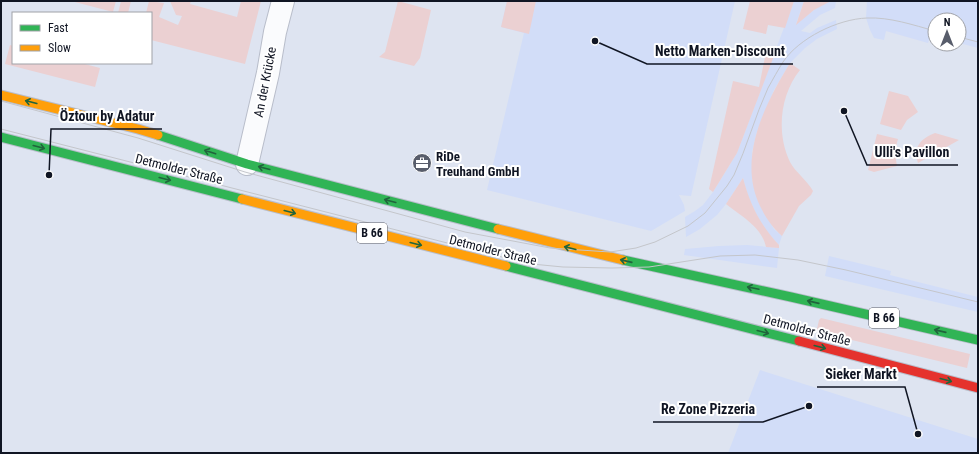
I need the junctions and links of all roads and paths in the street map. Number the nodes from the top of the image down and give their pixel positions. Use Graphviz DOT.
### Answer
graph roads {
  1 [pos="283,1"];
  2 [pos="1,94"];
  3 [pos="1,137"];
  4 [pos="247,164"];
  5 [pos="978,340"];
  6 [pos="978,388"];
  1 -- 4 [label="street, An der Krücke"];
  4 -- 2 [label="main road, Detmolder Straße / B 66, one-way"];
  3 -- 6 [label="main road, Detmolder Straße / B 66, one-way"];
  5 -- 4 [label="main road, Detmolder Straße / B 66, one-way"];
}
